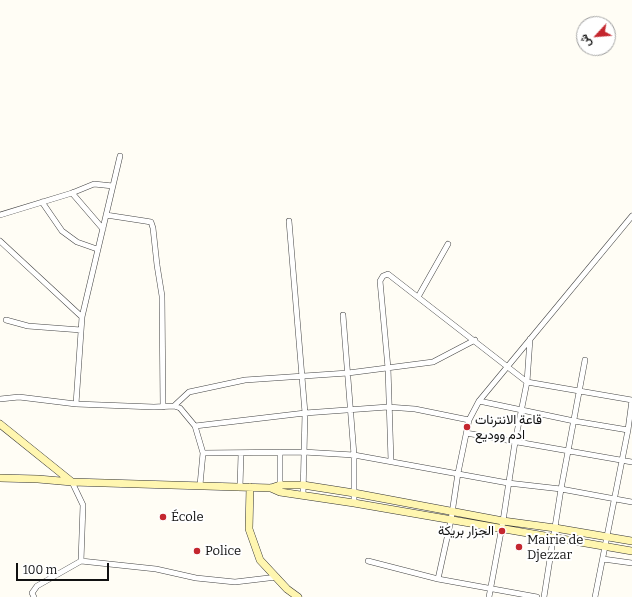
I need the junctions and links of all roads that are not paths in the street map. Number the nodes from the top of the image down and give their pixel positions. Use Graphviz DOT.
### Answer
graph roads {
  1 [pos="120,156"];
  2 [pos="113,186"];
  3 [pos="72,193"];
  4 [pos="42,202"];
  5 [pos="0,215"];
  6 [pos="106,215"];
  7 [pos="632,216"];
  8 [pos="289,221"];
  9 [pos="103,229"];
  10 [pos="0,241"];
  11 [pos="448,244"];
  12 [pos="97,249"];
  13 [pos="418,298"];
  14 [pos="342,315"];
  15 [pos="82,317"];
  16 [pos="6,320"];
  17 [pos="81,330"];
  18 [pos="475,340"];
  19 [pos="530,340"];
  20 [pos="585,360"];
  21 [pos="508,365"];
  22 [pos="388,368"];
  23 [pos="348,373"];
  24 [pos="301,375"];
  25 [pos="528,382"];
  26 [pos="580,392"];
  27 [pos="0,399"];
  28 [pos="479,401"];
  29 [pos="76,404"];
  30 [pos="174,406"];
  31 [pos="163,407"];
  32 [pos="388,407"];
  33 [pos="522,409"];
  34 [pos="350,411"];
  35 [pos="305,413"];
  36 [pos="469,420"];
  37 [pos="574,421"];
  38 [pos="0,424"];
  39 [pos="195,426"];
  40 [pos="628,430"];
  41 [pos="466,432"];
  42 [pos="515,442"];
  43 [pos="280,452"];
  44 [pos="303,452"];
  45 [pos="568,452"];
  46 [pos="203,453"];
  47 [pos="241,454"];
  48 [pos="354,455"];
  49 [pos="622,460"];
  50 [pos="390,461"];
  51 [pos="632,462"];
  52 [pos="458,473"];
  53 [pos="0,478"];
  54 [pos="72,482"];
  55 [pos="508,483"];
  56 [pos="200,485"];
  57 [pos="303,485"];
  58 [pos="240,486"];
  59 [pos="250,487"];
  60 [pos="280,489"];
  61 [pos="561,489"];
  62 [pos="354,493"];
  63 [pos="303,495"];
  64 [pos="614,499"];
  65 [pos="632,502"];
  66 [pos="354,503"];
  67 [pos="452,512"];
  68 [pos="451,520"];
  69 [pos="503,522"];
  70 [pos="555,528"];
  71 [pos="502,530"];
  72 [pos="554,536"];
  73 [pos="606,537"];
  74 [pos="632,542"];
  75 [pos="605,546"];
  76 [pos="632,551"];
  77 [pos="602,559"];
  78 [pos="81,561"];
  79 [pos="368,562"];
  80 [pos="632,563"];
  81 [pos="277,577"];
  82 [pos="438,579"];
  83 [pos="490,588"];
  84 [pos="34,597"];
  85 [pos="298,597"];
  86 [pos="488,597"];
  87 [pos="536,597"];
  88 [pos="544,597"];
  89 [pos="595,597"];
  1 -- 2 [label="street"];
  2 -- 3 [label="street"];
  2 -- 6 [label="street"];
  3 -- 4 [label="street"];
  3 -- 9 [label="street"];
  4 -- 5 [label="street"];
  4 -- 12 [label="street"];
  6 -- 9 [label="street"];
  6 -- 31 [label="street"];
  7 -- 19 [label="street"];
  8 -- 24 [label="street"];
  9 -- 12 [label="street"];
  10 -- 15 [label="street"];
  11 -- 13 [label="street"];
  12 -- 15 [label="street"];
  13 -- 18 [label="street"];
  13 -- 22 [label="street"];
  14 -- 23 [label="street"];
  15 -- 17 [label="street"];
  16 -- 17 [label="street"];
  17 -- 29 [label="street"];
  18 -- 21 [label="street"];
  18 -- 22 [label="street"];
  19 -- 21 [label="street"];
  19 -- 25 [label="street"];
  20 -- 26 [label="street"];
  21 -- 25 [label="street"];
  21 -- 28 [label="street"];
  22 -- 23 [label="street"];
  22 -- 32 [label="street"];
  23 -- 24 [label="street"];
  23 -- 34 [label="street"];
  24 -- 30 [label="street"];
  24 -- 35 [label="street"];
  25 -- 26 [label="street"];
  25 -- 33 [label="street"];
  26 -- 37 [label="street"];
  26 -- 40 [label="street"];
  27 -- 29 [label="street"];
  28 -- 33 [label="street"];
  28 -- 36 [label="street"];
  29 -- 31 [label="street"];
  30 -- 31 [label="street"];
  30 -- 39 [label="street"];
  32 -- 34 [label="street"];
  32 -- 36 [label="street"];
  32 -- 50 [label="street"];
  33 -- 37 [label="street"];
  33 -- 42 [label="street"];
  34 -- 35 [label="street"];
  34 -- 48 [label="street"];
  35 -- 39 [label="street"];
  35 -- 44 [label="street"];
  36 -- 41 [label="street"];
  37 -- 40 [label="street"];
  37 -- 45 [label="street"];
  38 -- 54 [label="main road"];
  39 -- 46 [label="street"];
  40 -- 49 [label="street"];
  41 -- 42 [label="street"];
  41 -- 52 [label="street"];
  42 -- 45 [label="street"];
  42 -- 55 [label="street"];
  43 -- 44 [label="street"];
  43 -- 47 [label="street"];
  43 -- 60 [label="street"];
  44 -- 48 [label="street"];
  44 -- 57 [label="street"];
  45 -- 49 [label="street"];
  45 -- 61 [label="street"];
  46 -- 47 [label="street"];
  46 -- 56 [label="street"];
  47 -- 58 [label="street"];
  48 -- 50 [label="street"];
  48 -- 62 [label="street"];
  49 -- 51 [label="street"];
  49 -- 64 [label="street"];
  50 -- 52 [label="street"];
  52 -- 55 [label="street"];
  52 -- 67 [label="street"];
  53 -- 54 [label="main road"];
  54 -- 56 [label="main road"];
  54 -- 78 [label="street"];
  55 -- 61 [label="street"];
  55 -- 69 [label="street"];
  56 -- 58 [label="main road"];
  57 -- 60 [label="main road"];
  57 -- 62 [label="main road"];
  57 -- 63 [label="street"];
  58 -- 59 [label="main road"];
  59 -- 60 [label="main road"];
  59 -- 81 [label="main road"];
  60 -- 63 [label="main road"];
  61 -- 64 [label="street"];
  61 -- 70 [label="street"];
  62 -- 66 [label="street"];
  62 -- 67 [label="main road"];
  63 -- 66 [label="main road"];
  64 -- 65 [label="street"];
  64 -- 73 [label="street"];
  66 -- 68 [label="main road"];
  67 -- 68 [label="street"];
  67 -- 69 [label="main road"];
  68 -- 71 [label="main road"];
  68 -- 82 [label="street"];
  69 -- 70 [label="main road"];
  69 -- 71 [label="street"];
  70 -- 72 [label="street"];
  70 -- 73 [label="main road"];
  71 -- 72 [label="main road"];
  71 -- 83 [label="street"];
  72 -- 75 [label="main road"];
  72 -- 88 [label="street"];
  73 -- 74 [label="main road"];
  73 -- 75 [label="street"];
  75 -- 76 [label="main road"];
  75 -- 77 [label="street"];
  77 -- 80 [label="street"];
  77 -- 89 [label="street"];
  78 -- 81 [label="street"];
  78 -- 84 [label="street"];
  79 -- 82 [label="street"];
  81 -- 85 [label="main road"];
  82 -- 83 [label="street"];
  83 -- 86 [label="street"];
  83 -- 87 [label="street"];
}
